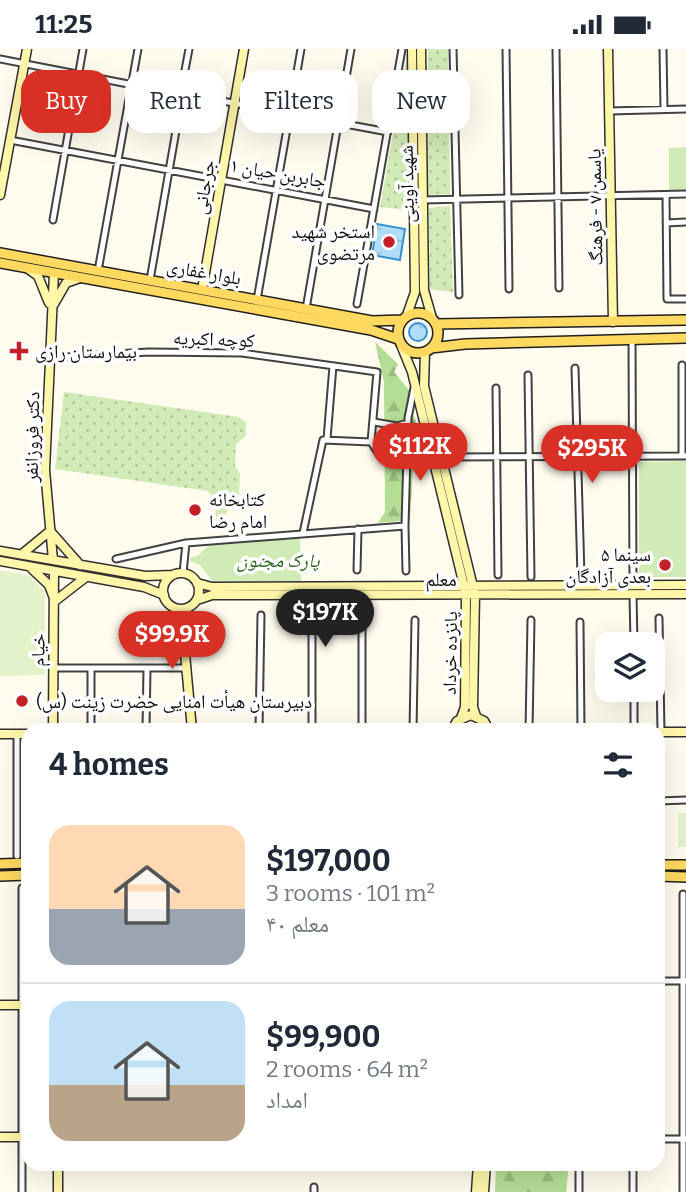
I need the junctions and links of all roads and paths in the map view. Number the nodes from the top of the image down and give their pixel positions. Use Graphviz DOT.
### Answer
graph roads {
  1 [pos="27,49"];
  2 [pos="83,49"];
  3 [pos="138,49"];
  4 [pos="189,49"];
  5 [pos="244,49"];
  6 [pos="300,49"];
  7 [pos="351,49"];
  8 [pos="402,49"];
  9 [pos="412,49"];
  10 [pos="421,49"];
  11 [pos="453,49"];
  12 [pos="506,49"];
  13 [pos="556,49"];
  14 [pos="608,49"];
  15 [pos="663,49"];
  16 [pos="0,59"];
  17 [pos="24,65"];
  18 [pos="51,70"];
  19 [pos="79,70"];
  20 [pos="134,70"];
  21 [pos="185,70"];
  22 [pos="296,70"];
  23 [pos="347,70"];
  24 [pos="398,70"];
  25 [pos="226,102"];
  26 [pos="234,103"];
  27 [pos="240,104"];
  28 [pos="664,109"];
  29 [pos="686,109"];
  30 [pos="609,111"];
  31 [pos="125,122"];
  32 [pos="68,133"];
  33 [pos="175,133"];
  34 [pos="286,133"];
  35 [pos="336,133"];
  36 [pos="388,133"];
  37 [pos="10,140"];
  38 [pos="65,150"];
  39 [pos="118,160"];
  40 [pos="169,169"];
  41 [pos="221,179"];
  42 [pos="276,189"];
  43 [pos="0,194"];
  44 [pos="686,194"];
  45 [pos="666,195"];
  46 [pos="611,196"];
  47 [pos="557,197"];
  48 [pos="326,198"];
  49 [pos="508,198"];
  50 [pos="456,199"];
  51 [pos="423,200"];
  52 [pos="374,209"];
  53 [pos="53,220"];
  54 [pos="686,222"];
  55 [pos="666,223"];
  56 [pos="0,253"];
  57 [pos="0,263"];
  58 [pos="27,268"];
  59 [pos="97,271"];
  60 [pos="54,273"];
  61 [pos="82,278"];
  62 [pos="150,281"];
  63 [pos="559,288"];
  64 [pos="509,289"];
  65 [pos="202,290"];
  66 [pos="459,295"];
  67 [pos="686,299"];
  68 [pos="257,300"];
  69 [pos="357,304"];
  70 [pos="306,309"];
  71 [pos="51,313"];
  72 [pos="405,318"];
  73 [pos="686,320"];
  74 [pos="434,321"];
  75 [pos="613,322"];
  76 [pos="464,325"];
  77 [pos="686,338"];
  78 [pos="632,339"];
  79 [pos="400,342"];
  80 [pos="465,344"];
  81 [pos="428,350"];
  82 [pos="49,358"];
  83 [pos="682,365"];
  84 [pos="333,366"];
  85 [pos="575,369"];
  86 [pos="528,375"];
  87 [pos="415,385"];
  88 [pos="496,388"];
  89 [pos="374,422"];
  90 [pos="408,423"];
  91 [pos="327,439"];
  92 [pos="371,442"];
  93 [pos="380,456"];
  94 [pos="632,456"];
  95 [pos="684,456"];
  96 [pos="441,457"];
  97 [pos="498,457"];
  98 [pos="530,457"];
  99 [pos="578,457"];
  100 [pos="405,526"];
  101 [pos="358,529"];
  102 [pos="50,531"];
  103 [pos="303,533"];
  104 [pos="186,543"];
  105 [pos="0,551"];
  106 [pos="22,554"];
  107 [pos="116,559"];
  108 [pos="53,560"];
  109 [pos="0,562"];
  110 [pos="80,565"];
  111 [pos="28,566"];
  112 [pos="358,570"];
  113 [pos="54,571"];
  114 [pos="406,571"];
  115 [pos="183,573"];
  116 [pos="173,575"];
  117 [pos="498,575"];
  118 [pos="581,576"];
  119 [pos="86,577"];
  120 [pos="531,577"];
  121 [pos="197,583"];
  122 [pos="686,585"];
  123 [pos="469,590"];
  124 [pos="633,590"];
  125 [pos="686,594"];
  126 [pos="164,595"];
  127 [pos="197,600"];
  128 [pos="55,601"];
  129 [pos="181,610"];
  130 [pos="261,615"];
  131 [pos="659,618"];
  132 [pos="312,620"];
  133 [pos="531,620"];
  134 [pos="362,621"];
  135 [pos="415,621"];
  136 [pos="580,622"];
  137 [pos="634,632"];
  138 [pos="54,668"];
  139 [pos="91,668"];
  140 [pos="147,668"];
  141 [pos="186,668"];
  142 [pos="634,702"];
  143 [pos="476,716"];
  144 [pos="461,717"];
  145 [pos="53,723"];
  146 [pos="91,723"];
  147 [pos="145,723"];
  148 [pos="191,723"];
  149 [pos="259,723"];
  150 [pos="312,723"];
  151 [pos="362,723"];
  152 [pos="414,723"];
  153 [pos="457,723"];
  154 [pos="486,723"];
  155 [pos="529,723"];
  156 [pos="581,723"];
  157 [pos="634,723"];
  158 [pos="659,723"];
  159 [pos="665,732"];
  160 [pos="686,732"];
  161 [pos="0,734"];
  162 [pos="18,734"];
  163 [pos="686,800"];
  164 [pos="665,801"];
  165 [pos="17,856"];
  166 [pos="21,863"];
  167 [pos="0,864"];
  168 [pos="665,865"];
  169 [pos="686,865"];
  170 [pos="21,875"];
  171 [pos="0,876"];
  172 [pos="665,876"];
  173 [pos="686,877"];
  174 [pos="683,894"];
  175 [pos="665,981"];
  176 [pos="685,981"];
  177 [pos="0,1005"];
  178 [pos="21,1005"];
  179 [pos="0,1137"];
  180 [pos="21,1137"];
  181 [pos="665,1139"];
  182 [pos="685,1139"];
  183 [pos="23,1171"];
  184 [pos="58,1171"];
  185 [pos="479,1171"];
  186 [pos="484,1171"];
  187 [pos="579,1171"];
  188 [pos="633,1171"];
  189 [pos="480,1189"];
  190 [pos="22,1192"];
  191 [pos="58,1192"];
  192 [pos="579,1192"];
  193 [pos="633,1192"];
  194 [pos="683,1192"];
  1 -- 17 [label="main road"];
  2 -- 19 [label="street"];
  3 -- 20 [label="street"];
  4 -- 21 [label="street"];
  5 -- 26 [label="main road, جرجانی"];
  6 -- 22 [label="street"];
  7 -- 23 [label="street"];
  8 -- 24 [label="street"];
  9 -- 72 [label="main road, شهید آوینی"];
  10 -- 51 [label="main road, شهید آوینی"];
  11 -- 50 [label="street"];
  12 -- 49 [label="street"];
  13 -- 47 [label="street"];
  14 -- 30 [label="main road, یاسمن ۷ - فرهنگ"];
  15 -- 28 [label="street"];
  16 -- 17 [label="street"];
  17 -- 18 [label="street"];
  17 -- 37 [label="main road"];
  25 -- 26 [label="street"];
  26 -- 27 [label="street"];
  26 -- 41 [label="main road, جرجانی"];
  28 -- 29 [label="street"];
  28 -- 30 [label="street"];
  30 -- 46 [label="main road, یاسمن ۷ - فرهنگ"];
  31 -- 39 [label="street"];
  32 -- 38 [label="street"];
  33 -- 40 [label="street"];
  34 -- 42 [label="street"];
  35 -- 48 [label="street"];
  36 -- 52 [label="street"];
  37 -- 38 [label="street, جابربن حیان ۱"];
  37 -- 43 [label="main road"];
  38 -- 39 [label="street, جابربن حیان ۱"];
  38 -- 53 [label="street"];
  39 -- 40 [label="street, جابربن حیان ۱"];
  39 -- 59 [label="street"];
  40 -- 41 [label="street, جابربن حیان ۱"];
  40 -- 62 [label="street"];
  41 -- 42 [label="street, جابربن حیان ۱"];
  41 -- 65 [label="main road, جرجانی"];
  42 -- 48 [label="street, جابربن حیان ۱"];
  42 -- 68 [label="street"];
  44 -- 45 [label="street"];
  45 -- 46 [label="street"];
  45 -- 55 [label="street"];
  46 -- 47 [label="street"];
  46 -- 75 [label="main road, یاسمن ۷ - فرهنگ"];
  47 -- 49 [label="street"];
  47 -- 63 [label="street"];
  48 -- 52 [label="street, جابربن حیان ۱"];
  48 -- 70 [label="street"];
  49 -- 50 [label="street"];
  49 -- 64 [label="street"];
  50 -- 51 [label="street"];
  50 -- 66 [label="street"];
  51 -- 74 [label="main road, شهید آوینی"];
  52 -- 69 [label="street"];
  54 -- 55 [label="street"];
  55 -- 67 [label="street"];
  56 -- 59 [label="main road, بلوار غفاری"];
  57 -- 58 [label="main road, بلوار غفاری"];
  58 -- 60 [label="main road, بلوار غفاری"];
  58 -- 71 [label="main road"];
  59 -- 62 [label="main road, بلوار غفاری"];
  60 -- 61 [label="main road, بلوار غفاری"];
  60 -- 71 [label="main road, دکتر فروزانفر"];
  61 -- 71 [label="main road"];
  61 -- 79 [label="main road, بلوار غفاری"];
  62 -- 65 [label="main road, بلوار غفاری"];
  65 -- 68 [label="main road, بلوار غفاری"];
  68 -- 70 [label="main road, بلوار غفاری"];
  70 -- 72 [label="main road, بلوار غفاری"];
  71 -- 82 [label="main road, دکتر فروزانفر"];
  72 -- 74 [label="main road"];
  72 -- 79 [label="main road"];
  73 -- 75 [label="main road"];
  74 -- 76 [label="main road"];
  74 -- 81 [label="main road"];
  75 -- 76 [label="main road"];
  76 -- 80 [label="main road"];
  77 -- 78 [label="main road"];
  78 -- 80 [label="main road"];
  78 -- 94 [label="street"];
  79 -- 81 [label="main road"];
  79 -- 87 [label="main road, پانزده خرداد"];
  80 -- 81 [label="main road"];
  81 -- 96 [label="main road, پانزده خرداد"];
  82 -- 84 [label="street, کوچه اکبریه"];
  82 -- 102 [label="main road, دکتر فروزانفر"];
  83 -- 95 [label="street"];
  84 -- 89 [label="street, کوچه اکبریه"];
  84 -- 91 [label="street"];
  85 -- 99 [label="street"];
  86 -- 98 [label="street"];
  87 -- 90 [label="street"];
  87 -- 123 [label="main road, پانزده خرداد"];
  88 -- 97 [label="street"];
  89 -- 90 [label="street"];
  89 -- 92 [label="street"];
  90 -- 100 [label="street"];
  91 -- 92 [label="street"];
  91 -- 103 [label="street"];
  92 -- 93 [label="street"];
  94 -- 95 [label="street"];
  94 -- 99 [label="street"];
  94 -- 124 [label="street"];
  96 -- 97 [label="street"];
  96 -- 123 [label="main road, پانزده خرداد"];
  97 -- 98 [label="street"];
  97 -- 117 [label="street"];
  98 -- 99 [label="street"];
  98 -- 120 [label="street"];
  99 -- 118 [label="street"];
  100 -- 101 [label="street"];
  100 -- 114 [label="street"];
  101 -- 103 [label="street"];
  101 -- 112 [label="street"];
  102 -- 106 [label="main road"];
  102 -- 108 [label="main road, دکتر فروزانفر"];
  102 -- 110 [label="main road"];
  103 -- 104 [label="street"];
  104 -- 107 [label="street"];
  104 -- 115 [label="street"];
  105 -- 106 [label="main road"];
  106 -- 108 [label="main road"];
  108 -- 110 [label="main road"];
  109 -- 111 [label="main road"];
  110 -- 116 [label="main road"];
  111 -- 113 [label="main road"];
  111 -- 128 [label="main road"];
  113 -- 119 [label="main road"];
  113 -- 128 [label="main road, خیام"];
  115 -- 116 [label="main road"];
  115 -- 121 [label="main road"];
  116 -- 126 [label="main road"];
  119 -- 126 [label="main road"];
  119 -- 128 [label="main road"];
  121 -- 123 [label="main road, معلم"];
  121 -- 127 [label="main road"];
  122 -- 124 [label="main road, معلم"];
  123 -- 124 [label="main road, معلم"];
  123 -- 127 [label="main road, معلم"];
  123 -- 143 [label="main road, پانزده خرداد"];
  123 -- 144 [label="main road, پانزده خرداد"];
  124 -- 125 [label="main road, معلم"];
  124 -- 137 [label="street"];
  126 -- 129 [label="main road"];
  127 -- 129 [label="main road"];
  128 -- 138 [label="main road, خیام"];
  129 -- 141 [label="main road"];
  130 -- 149 [label="street"];
  131 -- 158 [label="street"];
  132 -- 150 [label="street"];
  133 -- 155 [label="street"];
  134 -- 151 [label="street"];
  135 -- 152 [label="street"];
  136 -- 156 [label="street"];
  138 -- 139 [label="street"];
  138 -- 145 [label="main road, خیام"];
  139 -- 140 [label="street"];
  139 -- 146 [label="street"];
  140 -- 141 [label="street"];
  140 -- 147 [label="street"];
  141 -- 148 [label="main road"];
  142 -- 157 [label="street"];
  143 -- 144 [label="main road"];
  143 -- 154 [label="main road"];
  144 -- 153 [label="main road"];
  159 -- 160 [label="main road"];
  161 -- 162 [label="main road"];
  162 -- 165 [label="street"];
  163 -- 164 [label="street"];
  166 -- 167 [label="main road"];
  168 -- 169 [label="main road"];
  170 -- 171 [label="main road"];
  172 -- 173 [label="main road"];
  174 -- 176 [label="street"];
  175 -- 176 [label="street"];
  176 -- 182 [label="street"];
  177 -- 178 [label="main road"];
  179 -- 180 [label="main road"];
  181 -- 182 [label="street"];
  182 -- 194 [label="street"];
  183 -- 190 [label="street"];
  184 -- 191 [label="main road"];
  185 -- 189 [label="main road"];
  186 -- 189 [label="main road"];
  187 -- 192 [label="street"];
  188 -- 193 [label="street"];
}
